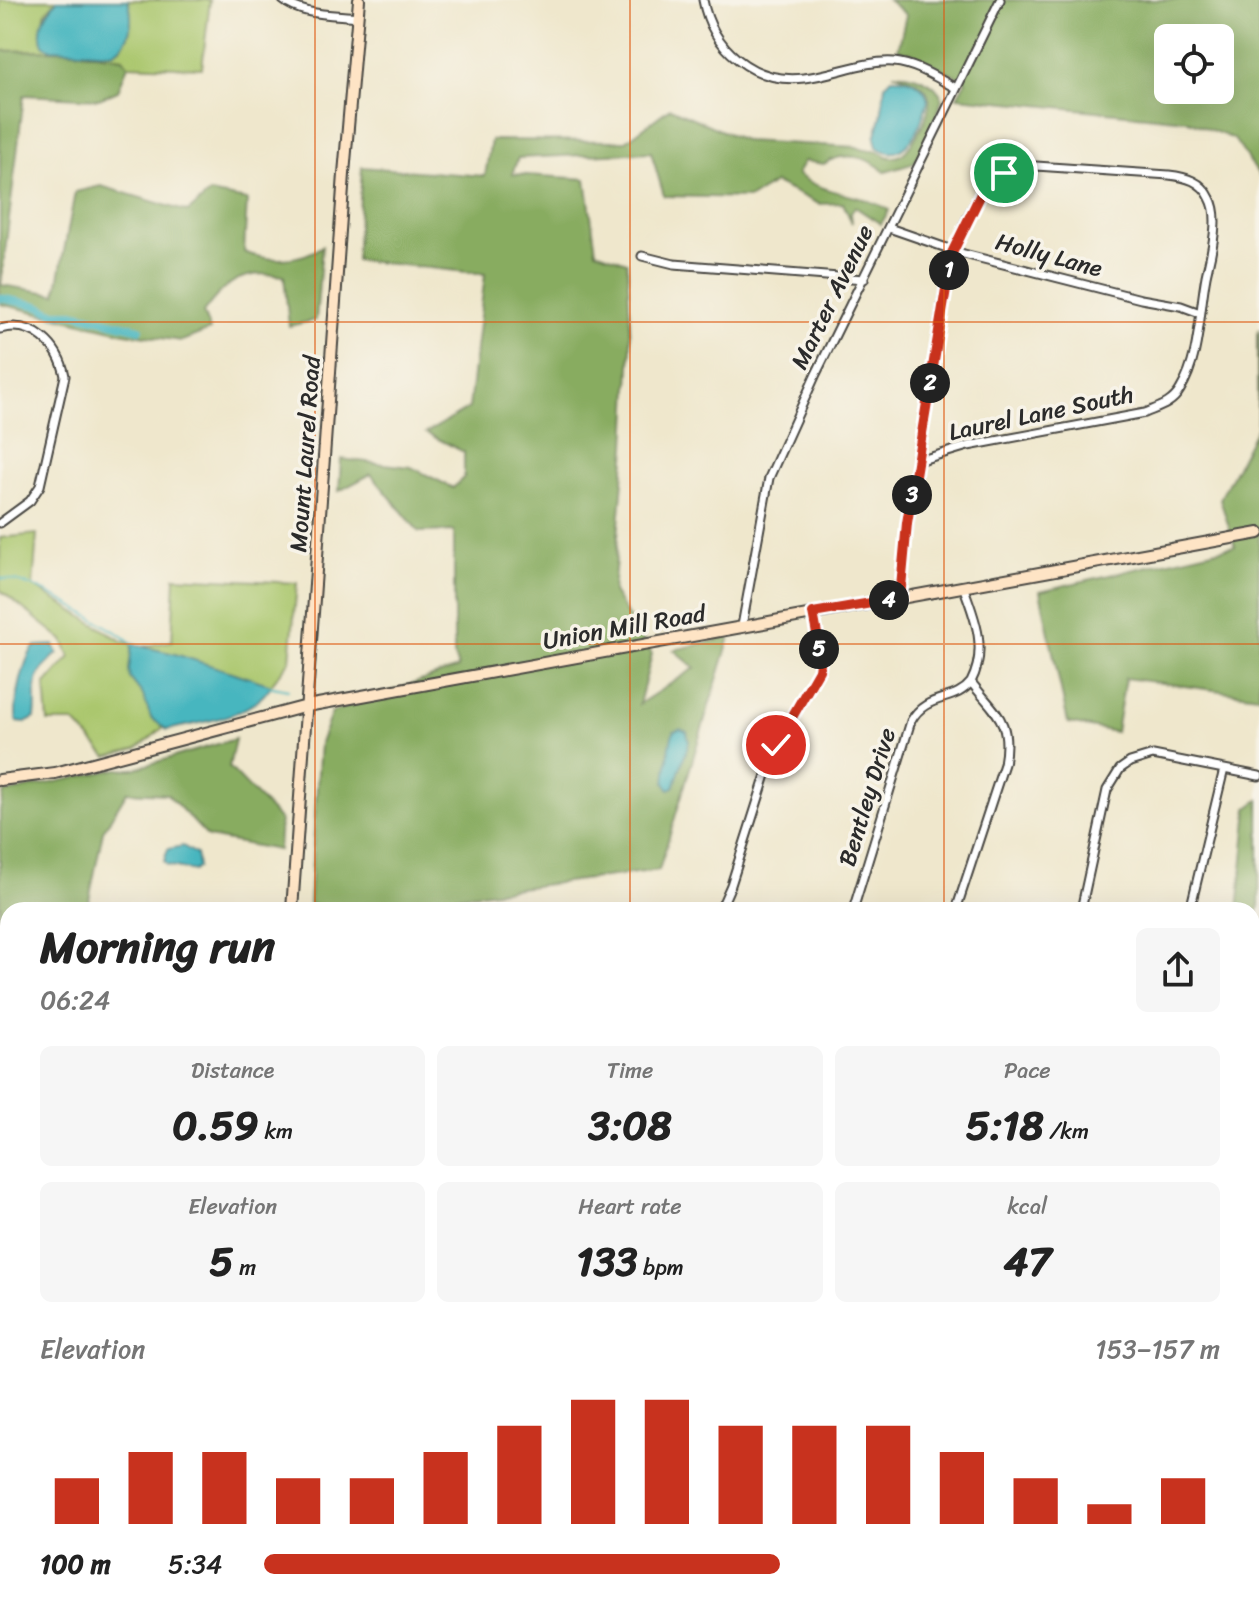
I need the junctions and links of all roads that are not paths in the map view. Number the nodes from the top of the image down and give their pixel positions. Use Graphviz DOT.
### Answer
graph roads {
  1 [pos="283,0"];
  2 [pos="359,0"];
  3 [pos="703,0"];
  4 [pos="1000,0"];
  5 [pos="358,17"];
  6 [pos="956,88"];
  7 [pos="889,228"];
  8 [pos="954,249"];
  9 [pos="642,256"];
  10 [pos="864,279"];
  11 [pos="1200,313"];
  12 [pos="0,329"];
  13 [pos="918,461"];
  14 [pos="0,523"];
  15 [pos="1259,533"];
  16 [pos="963,586"];
  17 [pos="900,598"];
  18 [pos="813,613"];
  19 [pos="742,626"];
  20 [pos="971,682"];
  21 [pos="307,706"];
  22 [pos="1224,769"];
  23 [pos="1259,776"];
  24 [pos="0,780"];
  25 [pos="293,902"];
  26 [pos="724,902"];
  27 [pos="856,902"];
  28 [pos="959,902"];
  29 [pos="1083,902"];
  30 [pos="1192,902"];
  1 -- 5 [label="street"];
  2 -- 5 [label="street, Mount Laurel Road"];
  3 -- 6 [label="street"];
  4 -- 6 [label="street, Marter Avenue"];
  5 -- 21 [label="street, Mount Laurel Road"];
  6 -- 7 [label="street, Marter Avenue"];
  7 -- 8 [label="street, Holly Lane"];
  7 -- 10 [label="street, Marter Avenue"];
  8 -- 11 [label="street, Holly Lane"];
  8 -- 11 [label="street, Laurel Lane South"];
  8 -- 13 [label="street, Laurel Lane South"];
  9 -- 10 [label="street"];
  10 -- 19 [label="street, Marter Avenue"];
  11 -- 13 [label="street, Laurel Lane South"];
  12 -- 14 [label="street"];
  13 -- 17 [label="street, Laurel Lane South"];
  15 -- 16 [label="street, Union Mill Road"];
  16 -- 17 [label="street, Union Mill Road"];
  16 -- 20 [label="street"];
  17 -- 18 [label="street, Union Mill Road"];
  18 -- 19 [label="street, Union Mill Road"];
  18 -- 26 [label="street"];
  19 -- 21 [label="street, Union Mill Road"];
  20 -- 27 [label="street, Bentley Drive"];
  20 -- 28 [label="street"];
  21 -- 24 [label="street, Union Mill Road"];
  21 -- 25 [label="street, Mount Laurel Road"];
  22 -- 23 [label="street"];
  22 -- 29 [label="street"];
  22 -- 30 [label="street"];
}
